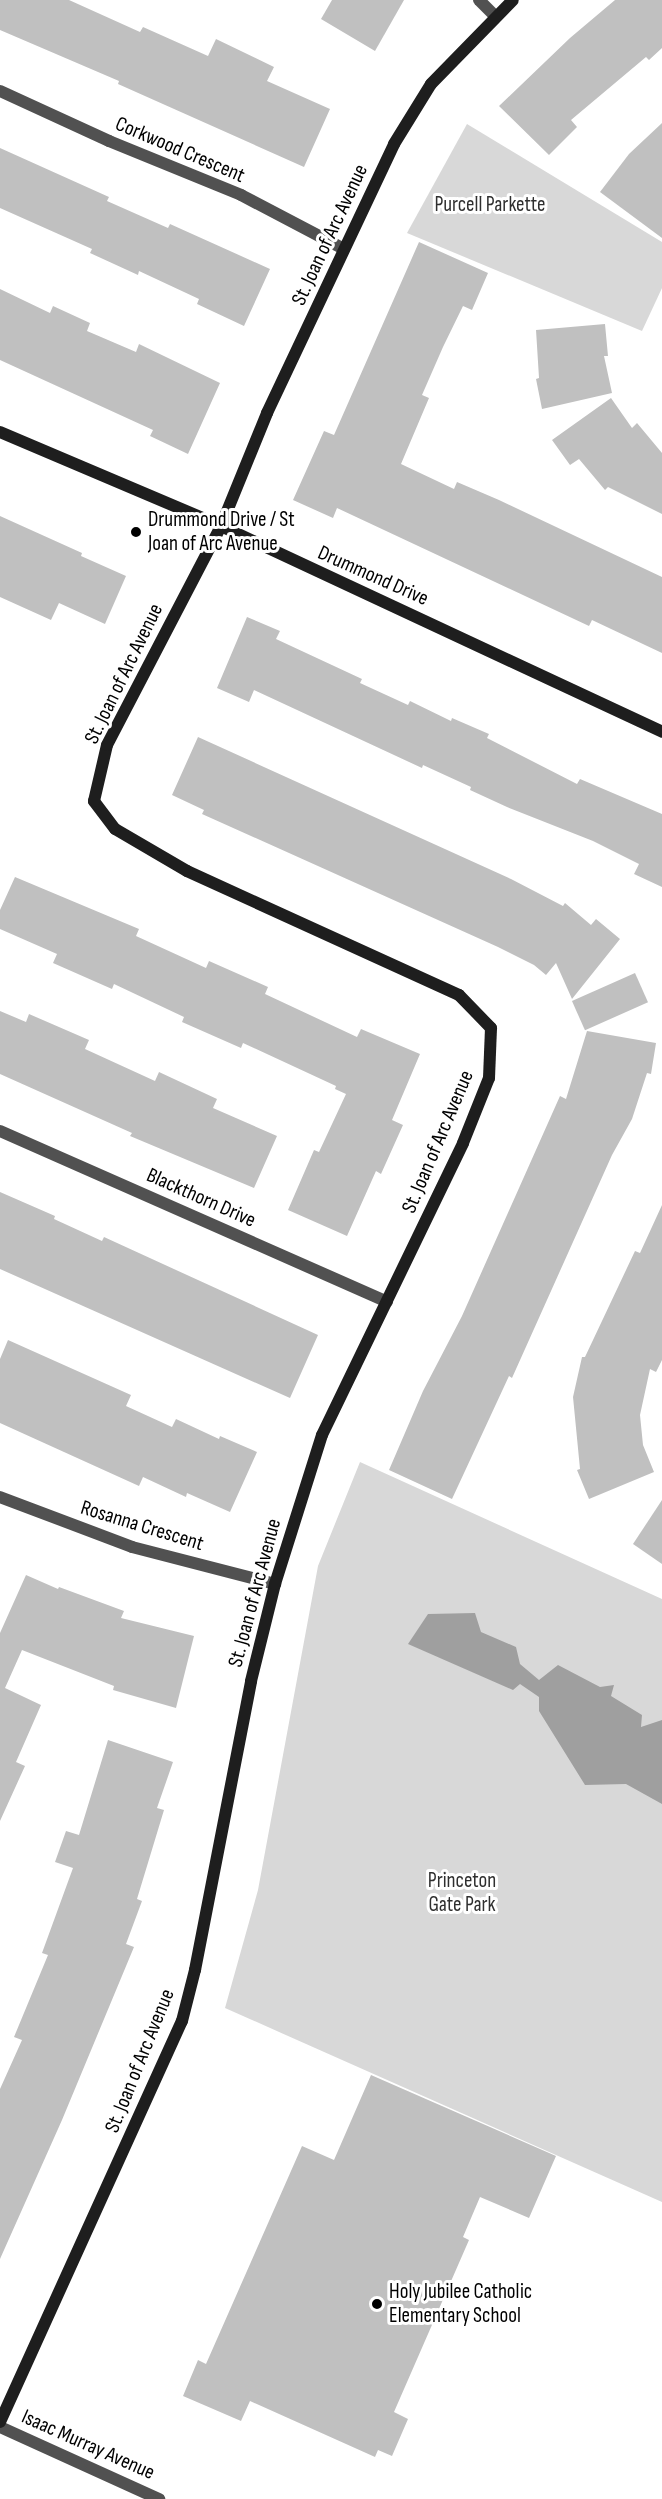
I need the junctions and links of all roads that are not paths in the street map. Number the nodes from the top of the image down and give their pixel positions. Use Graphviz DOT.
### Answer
graph roads {
  1 [pos="479,0"];
  2 [pos="513,0"];
  3 [pos="495,16"];
  4 [pos="0,91"];
  5 [pos="344,249"];
  6 [pos="0,432"];
  7 [pos="220,526"];
  8 [pos="662,732"];
  9 [pos="0,1131"];
  10 [pos="387,1302"];
  11 [pos="0,1497"];
  12 [pos="275,1584"];
  13 [pos="0,2424"];
  14 [pos="159,2499"];
  1 -- 3 [label="street"];
  2 -- 3 [label="street, St. Joan of Arc Avenue"];
  3 -- 5 [label="street, St. Joan of Arc Avenue"];
  4 -- 5 [label="street, Corkwood Crescent"];
  5 -- 7 [label="street, St. Joan of Arc Avenue"];
  6 -- 7 [label="street, Drummond Drive"];
  7 -- 8 [label="street, Drummond Drive"];
  7 -- 10 [label="street, St. Joan of Arc Avenue"];
  9 -- 10 [label="street, Blackthorn Drive"];
  10 -- 12 [label="street, St. Joan of Arc Avenue"];
  11 -- 12 [label="street, Rosanna Crescent"];
  12 -- 13 [label="street, St. Joan of Arc Avenue"];
  13 -- 14 [label="street, Isaac Murray Avenue"];
}
